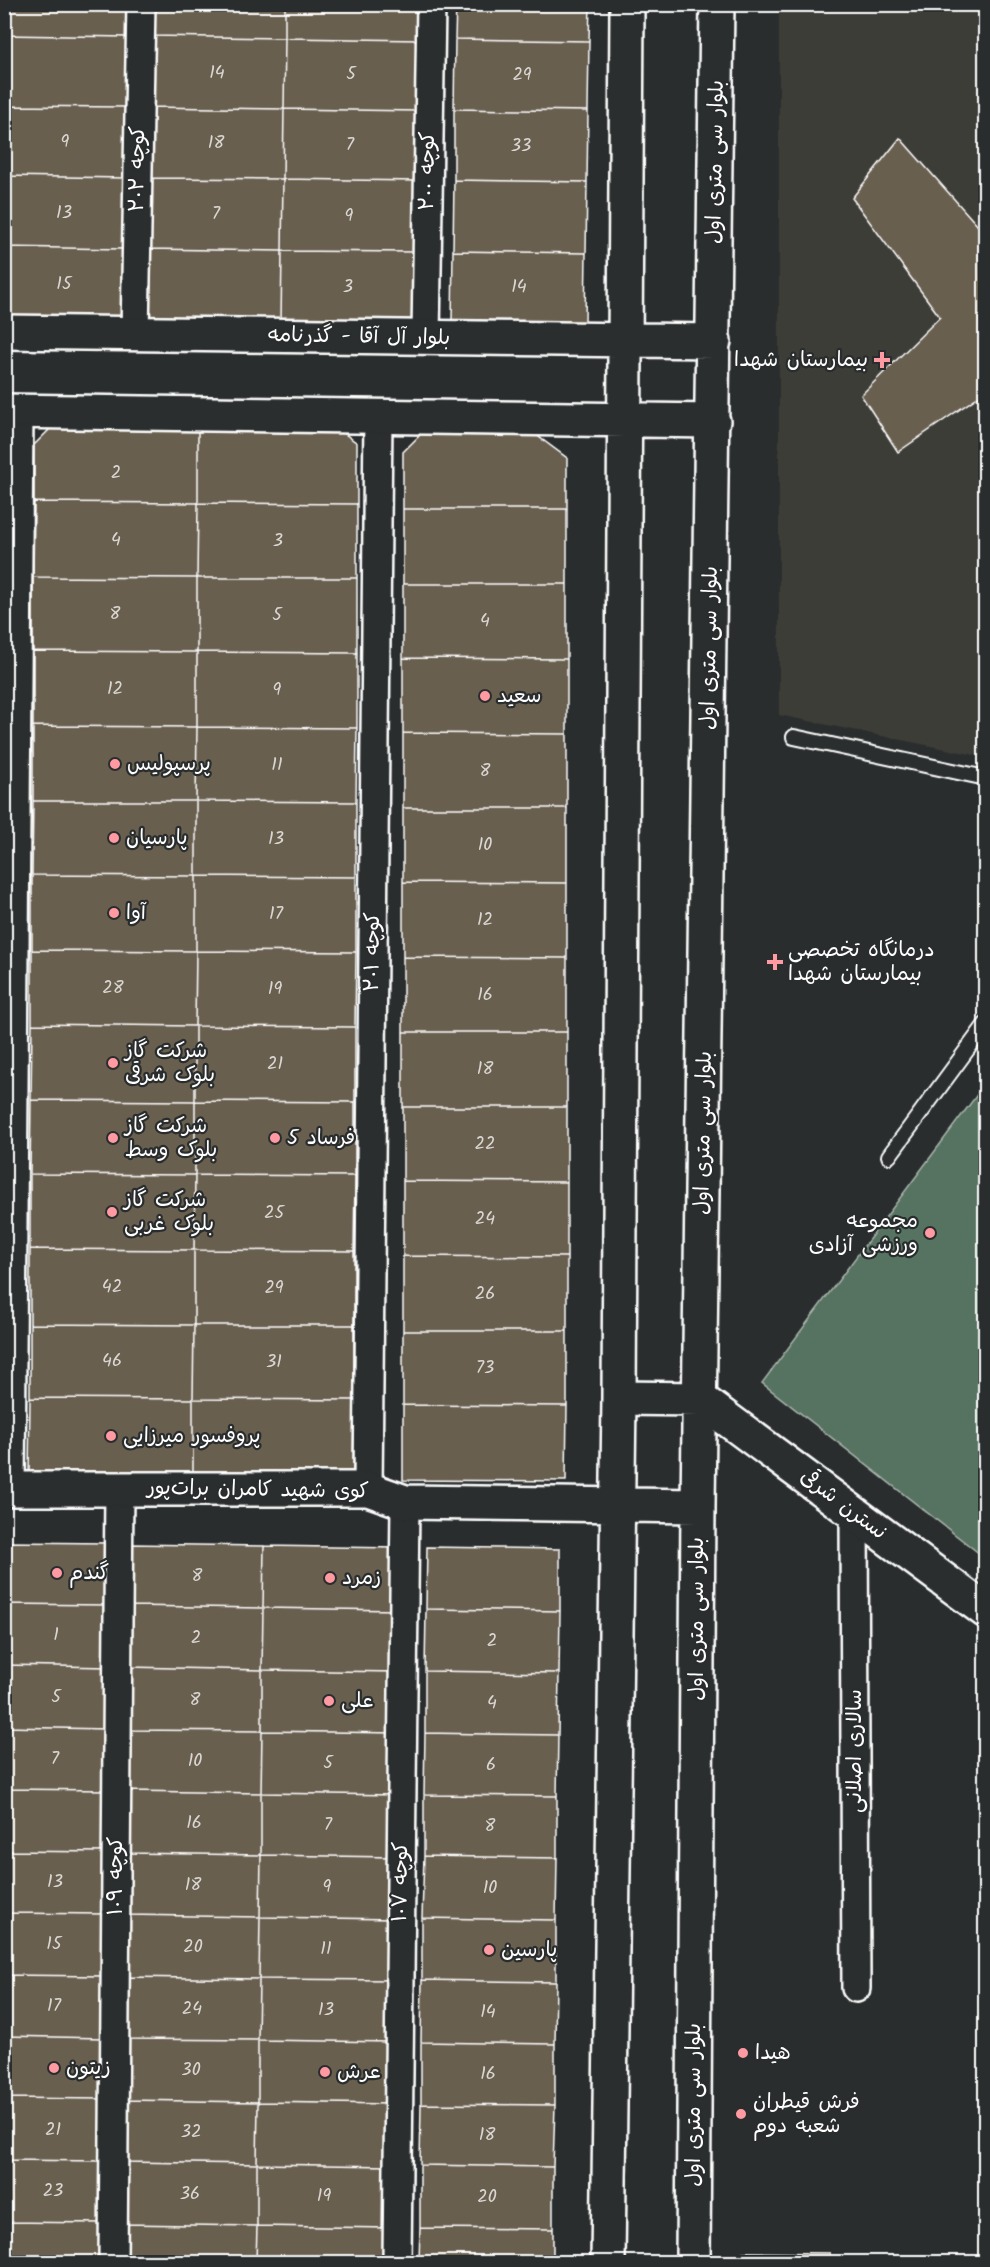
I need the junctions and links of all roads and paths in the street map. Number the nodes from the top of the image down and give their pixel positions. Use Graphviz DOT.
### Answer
graph roads {
  1 [pos="141,4"];
  2 [pos="431,4"];
  3 [pos="627,4"];
  4 [pos="717,4"];
  5 [pos="4,332"];
  6 [pos="135,334"];
  7 [pos="426,337"];
  8 [pos="624,340"];
  9 [pos="714,341"];
  10 [pos="12,411"];
  11 [pos="378,416"];
  12 [pos="624,420"];
  13 [pos="713,422"];
  14 [pos="794,737"];
  15 [pos="986,778"];
  16 [pos="986,1024"];
  17 [pos="890,1156"];
  18 [pos="619,1398"];
  19 [pos="700,1399"];
  20 [pos="119,1488"];
  21 [pos="368,1488"];
  22 [pos="8,1489"];
  23 [pos="405,1502"];
  24 [pos="617,1505"];
  25 [pos="698,1506"];
  26 [pos="854,1514"];
  27 [pos="986,1611"];
  28 [pos="856,1988"];
  29 [pos="113,2262"];
  30 [pos="397,2262"];
  31 [pos="608,2262"];
  32 [pos="693,2262"];
  1 -- 6 [label="street, کوچه ۲۰۲"];
  2 -- 7 [label="street, کوچه ۲۰۰"];
  3 -- 8 [label="main road"];
  4 -- 9 [label="main road, بلوار سی متری اول"];
  5 -- 6 [label="main road, بلوار آل آقا - گذرنامه"];
  6 -- 7 [label="main road, بلوار آل آقا - گذرنامه"];
  7 -- 8 [label="main road, بلوار آل آقا - گذرنامه"];
  8 -- 9 [label="main road, بلوار آل آقا - گذرنامه"];
  8 -- 12 [label="main road"];
  9 -- 13 [label="main road, بلوار سی متری اول"];
  10 -- 11 [label="main road"];
  10 -- 22 [label="street"];
  11 -- 12 [label="main road"];
  11 -- 21 [label="street, کوچه ۲۰۱"];
  12 -- 13 [label="main road"];
  12 -- 18 [label="main road"];
  13 -- 19 [label="main road, بلوار سی متری اول"];
  14 -- 15 [label="lane"];
  16 -- 17 [label="lane"];
  18 -- 19 [label="main road"];
  18 -- 24 [label="main road"];
  19 -- 25 [label="main road, بلوار سی متری اول"];
  19 -- 26 [label="main road, نسترن شرقی"];
  20 -- 21 [label="main road, کوی شهید کامران برات‌پور"];
  20 -- 22 [label="main road, کوی شهید کامران برات‌پور"];
  20 -- 29 [label="street, کوچه ۱۰۹"];
  21 -- 23 [label="main road, کوی شهید کامران برات‌پور"];
  23 -- 24 [label="main road, کوی شهید کامران برات‌پور"];
  23 -- 30 [label="street, کوچه ۱۰۷"];
  24 -- 25 [label="main road, کوی شهید کامران برات‌پور"];
  24 -- 31 [label="main road"];
  25 -- 32 [label="main road, بلوار سی متری اول"];
  26 -- 27 [label="main road, نسترن شرقی"];
  26 -- 28 [label="street, سالاری اصلانی"];
}
